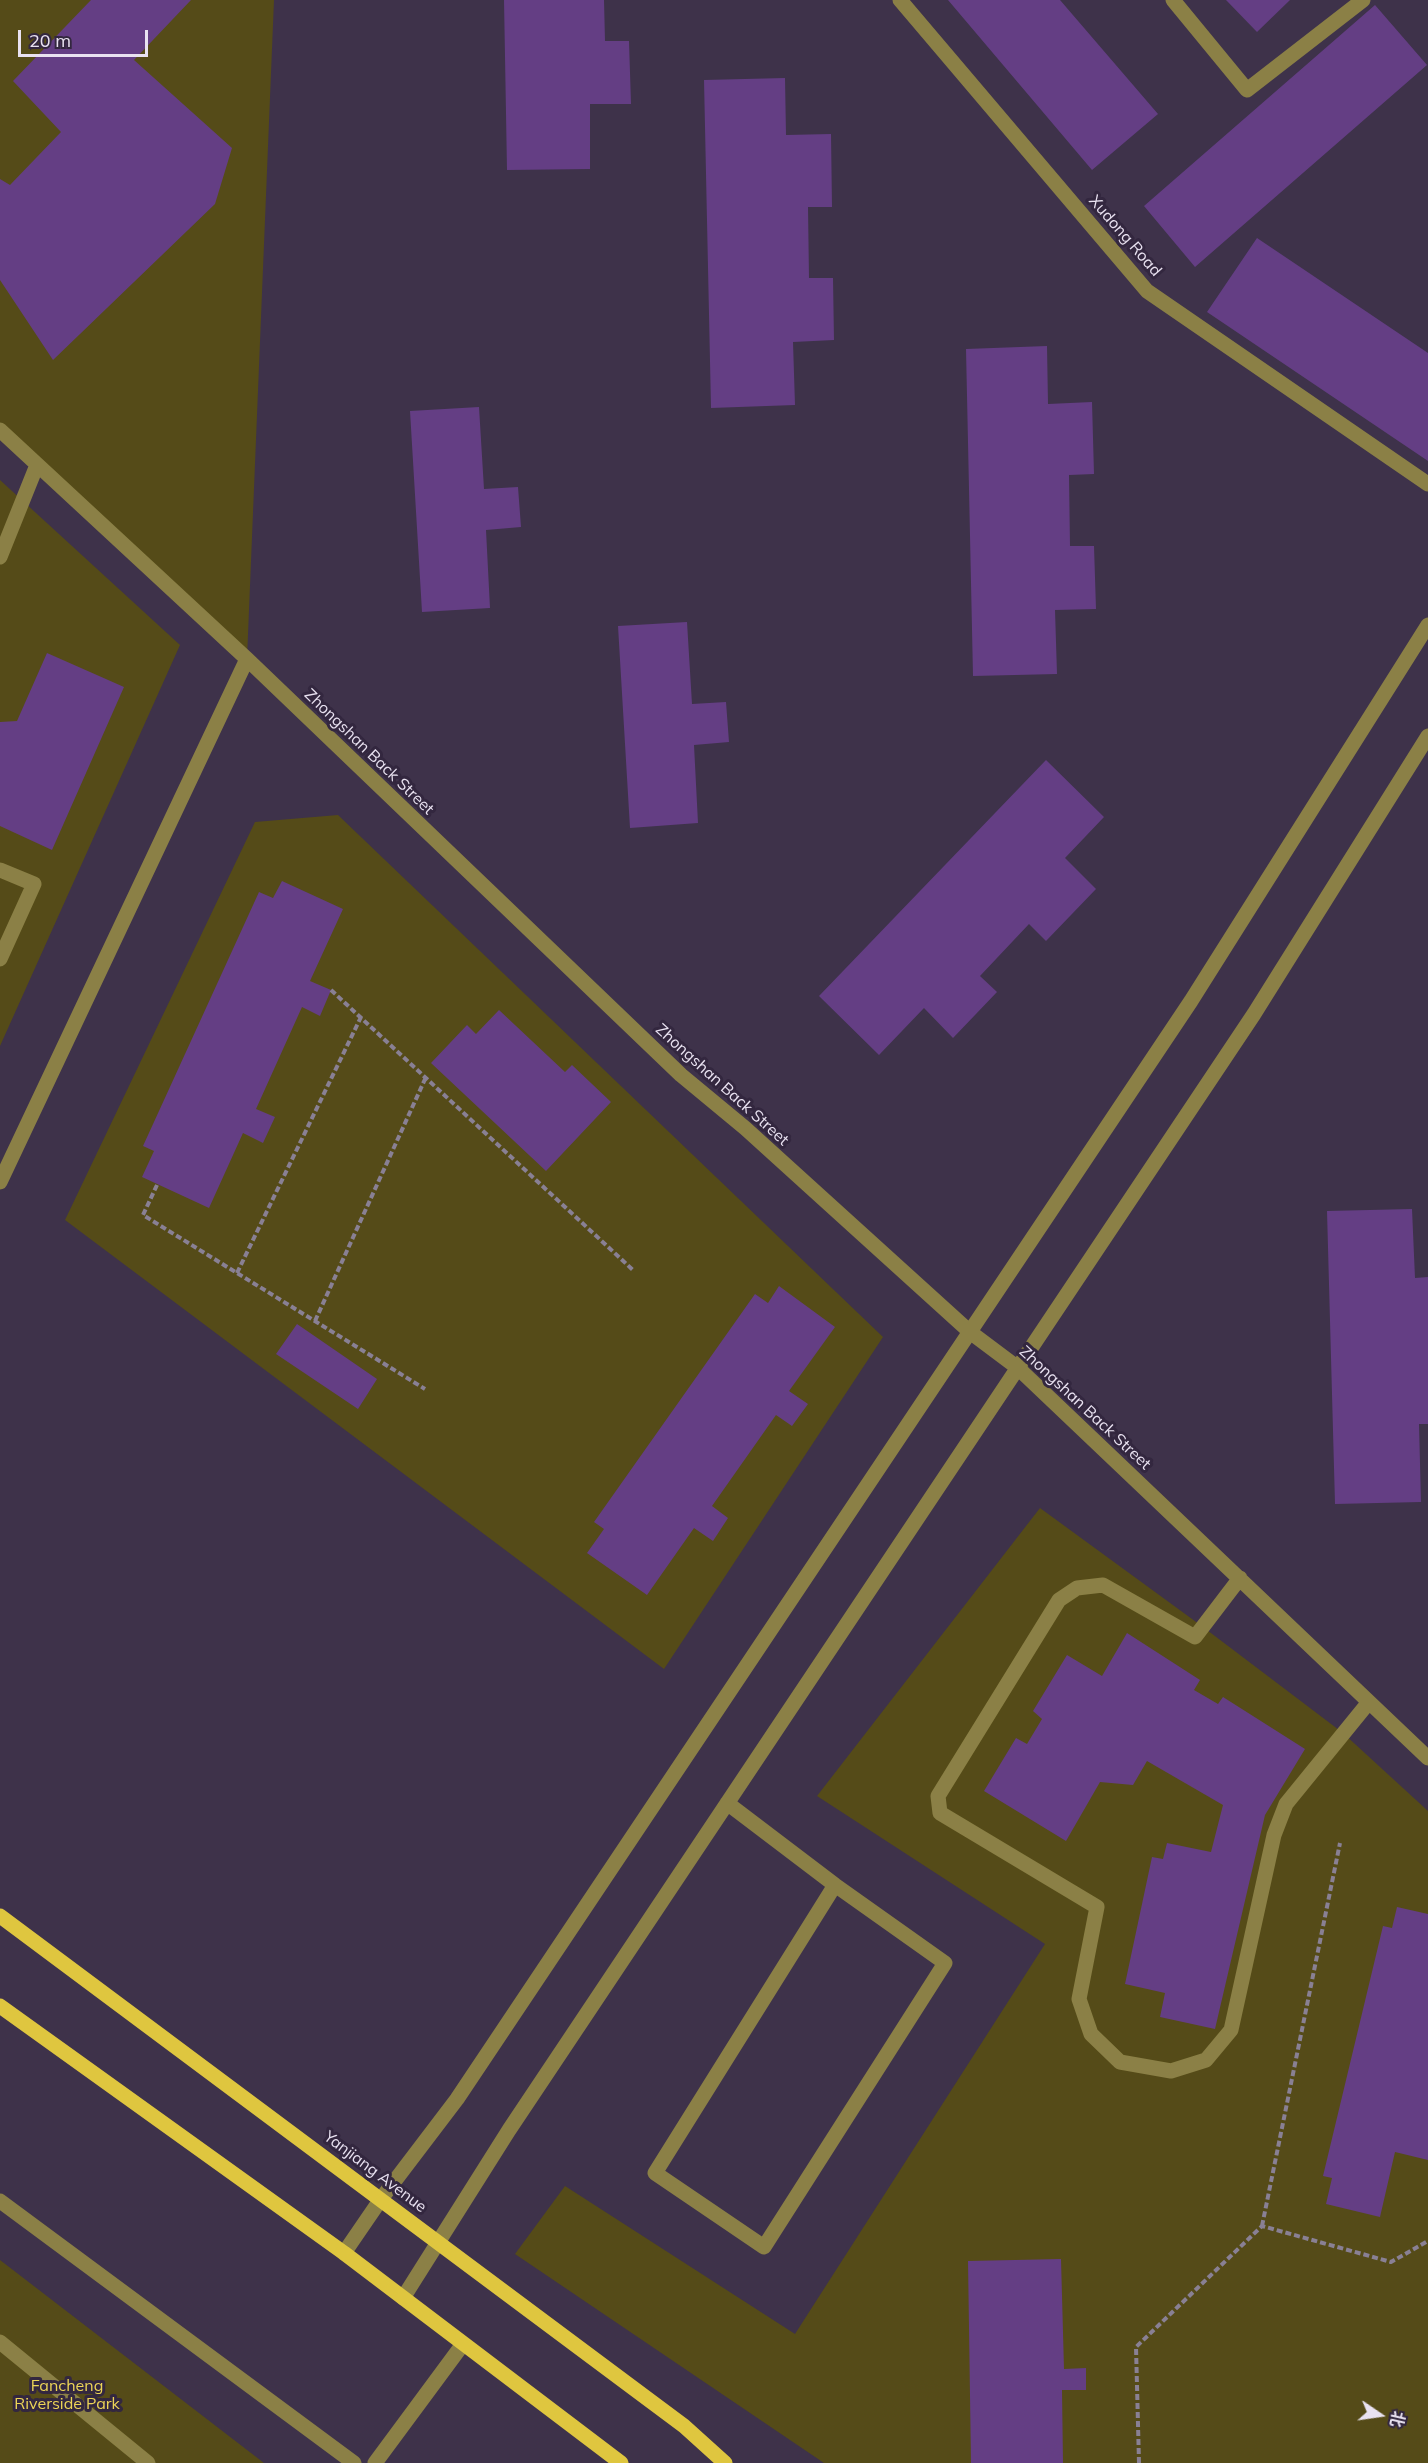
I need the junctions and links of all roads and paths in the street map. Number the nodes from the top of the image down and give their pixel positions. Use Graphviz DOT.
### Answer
graph roads {
  1 [pos="900,0"];
  2 [pos="1173,0"];
  3 [pos="1363,0"];
  4 [pos="0,430"];
  5 [pos="37,465"];
  6 [pos="1428,484"];
  7 [pos="0,557"];
  8 [pos="1428,625"];
  9 [pos="247,659"];
  10 [pos="1428,736"];
  11 [pos="0,870"];
  12 [pos="0,959"];
  13 [pos="331,990"];
  14 [pos="361,1017"];
  15 [pos="426,1077"];
  16 [pos="0,1182"];
  17 [pos="157,1185"];
  18 [pos="634,1271"];
  19 [pos="237,1273"];
  20 [pos="315,1321"];
  21 [pos="970,1332"];
  22 [pos="1018,1368"];
  23 [pos="425,1389"];
  24 [pos="1240,1578"];
  25 [pos="1369,1702"];
  26 [pos="1428,1758"];
  27 [pos="727,1803"];
  28 [pos="1340,1843"];
  29 [pos="835,1885"];
  30 [pos="0,1916"];
  31 [pos="0,2006"];
  32 [pos="381,2199"];
  33 [pos="0,2201"];
  34 [pos="1262,2226"];
  35 [pos="1428,2241"];
  36 [pos="439,2242"];
  37 [pos="344,2253"];
  38 [pos="403,2298"];
  39 [pos="0,2342"];
  40 [pos="464,2344"];
  41 [pos="148,2463"];
  42 [pos="354,2463"];
  43 [pos="375,2463"];
  44 [pos="621,2463"];
  45 [pos="725,2463"];
  46 [pos="1139,2463"];
  1 -- 6 [label="street, Xudong Road"];
  2 -- 3 [label="street"];
  4 -- 5 [label="street, Zhongshan Back Street"];
  5 -- 7 [label="street"];
  5 -- 9 [label="street, Zhongshan Back Street"];
  8 -- 21 [label="street"];
  9 -- 16 [label="street"];
  9 -- 21 [label="street, Zhongshan Back Street"];
  10 -- 22 [label="street"];
  11 -- 12 [label="street"];
  13 -- 14 [label="path"];
  14 -- 15 [label="path"];
  14 -- 19 [label="path"];
  15 -- 18 [label="path"];
  15 -- 20 [label="path"];
  17 -- 19 [label="path"];
  19 -- 20 [label="path"];
  20 -- 23 [label="path"];
  21 -- 22 [label="street, Zhongshan Back Street"];
  21 -- 32 [label="street"];
  22 -- 24 [label="street, Zhongshan Back Street"];
  22 -- 27 [label="street"];
  24 -- 25 [label="street, Zhongshan Back Street"];
  24 -- 25 [label="street"];
  25 -- 26 [label="street, Zhongshan Back Street"];
  27 -- 29 [label="street"];
  27 -- 36 [label="street"];
  28 -- 34 [label="path"];
  29 -- 29 [label="street"];
  30 -- 32 [label="main road, Yanjiang Avenue"];
  31 -- 37 [label="main road"];
  32 -- 36 [label="main road, Yanjiang Avenue"];
  32 -- 37 [label="street"];
  33 -- 42 [label="street"];
  34 -- 35 [label="path"];
  34 -- 46 [label="path"];
  36 -- 38 [label="street"];
  36 -- 45 [label="main road, Yanjiang Avenue"];
  37 -- 38 [label="main road"];
  38 -- 40 [label="main road"];
  39 -- 41 [label="street"];
  40 -- 43 [label="street"];
  40 -- 44 [label="main road"];
}
